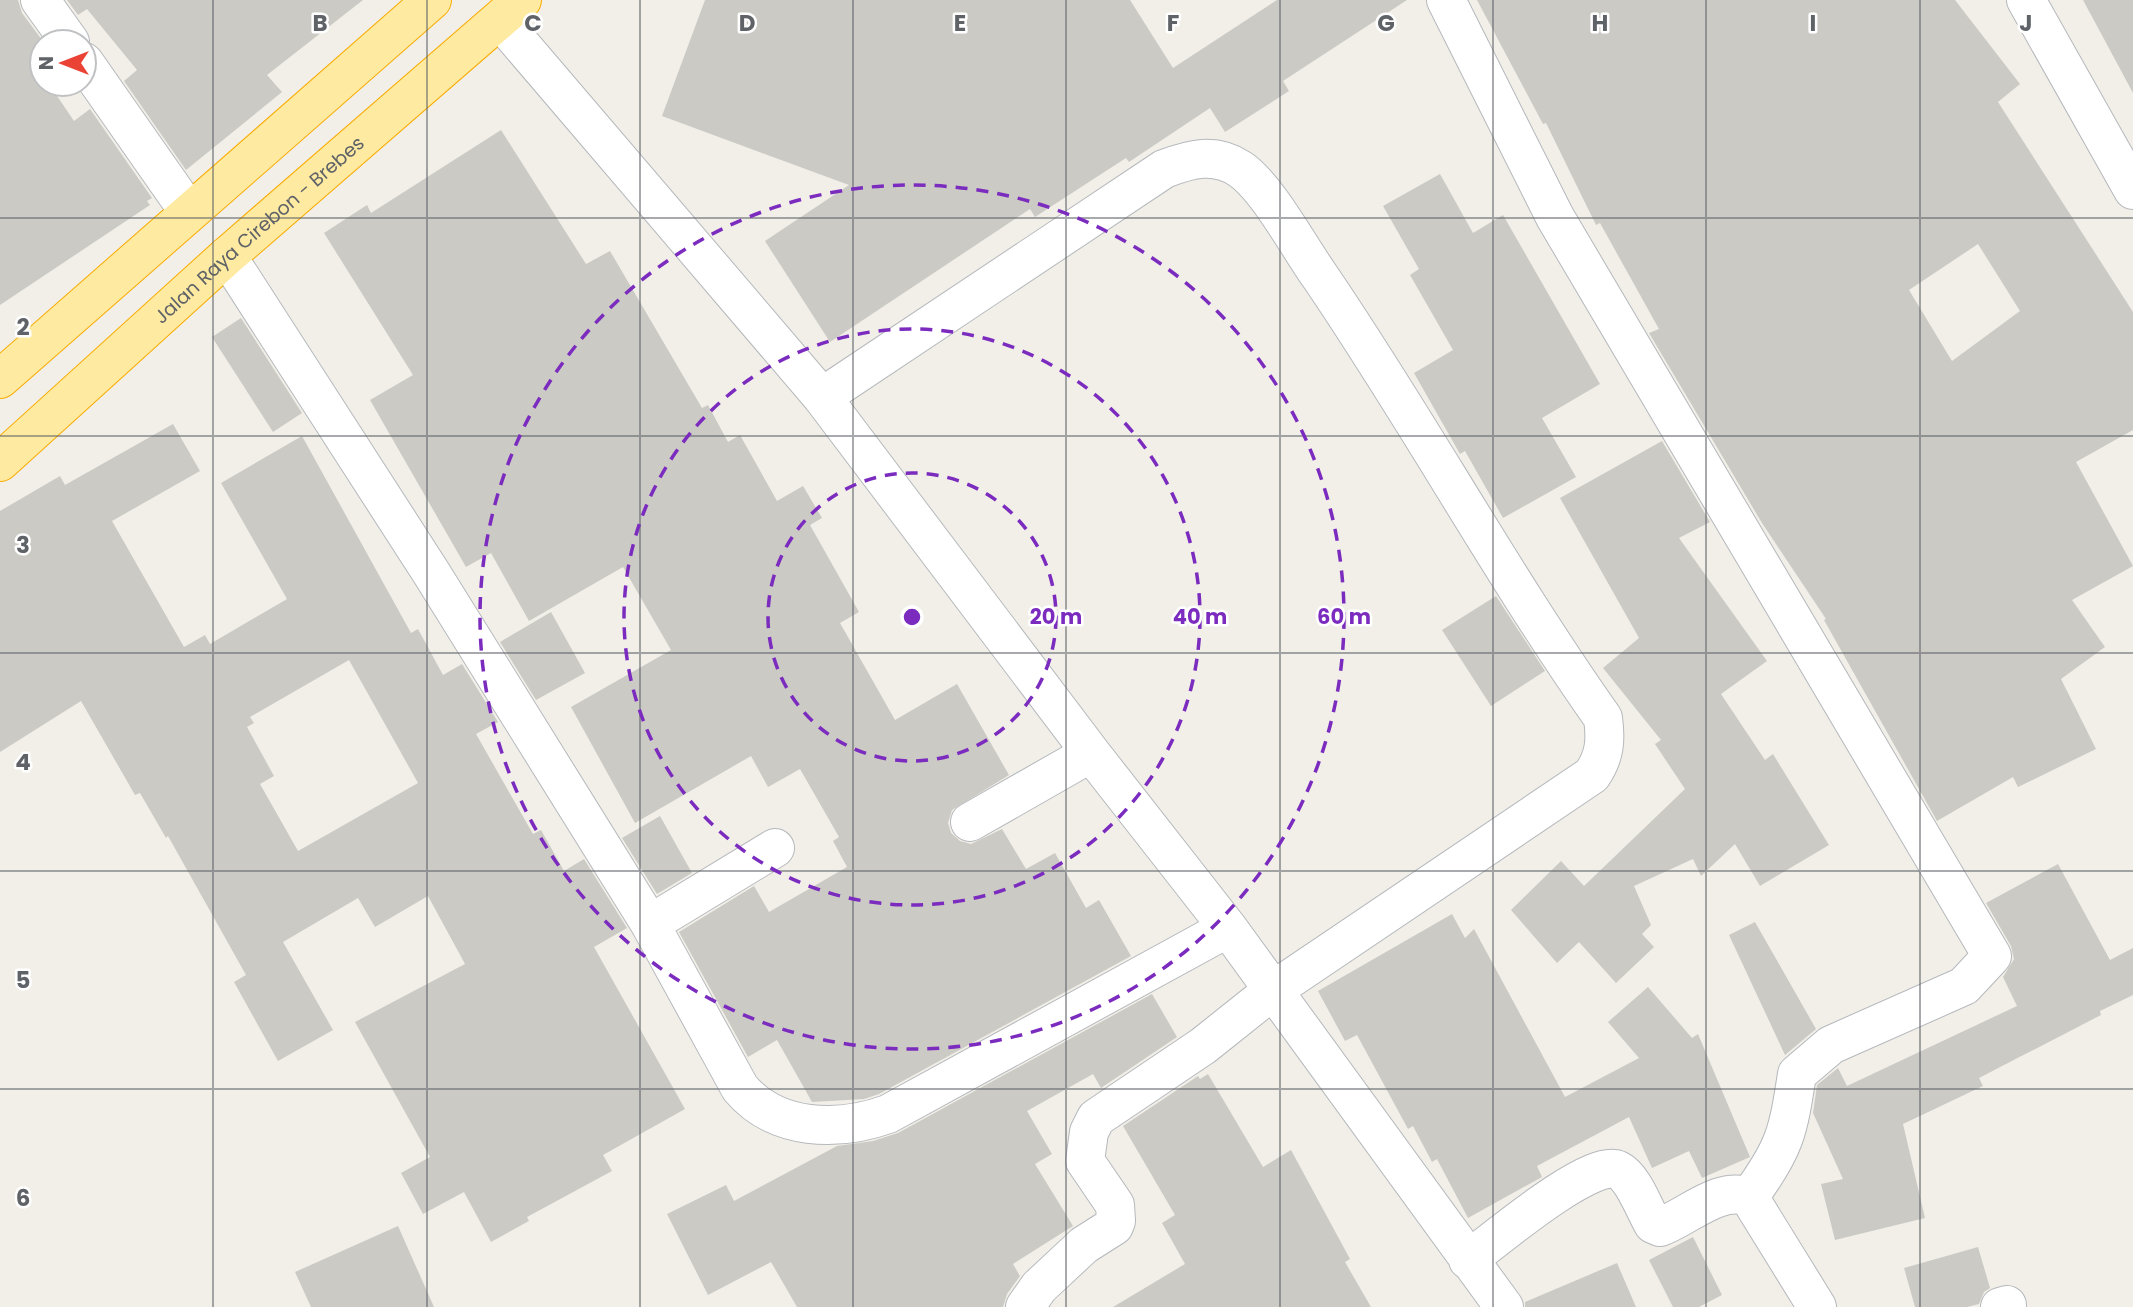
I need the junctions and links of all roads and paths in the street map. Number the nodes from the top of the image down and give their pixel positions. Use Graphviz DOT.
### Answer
graph roads {
  1 [pos="40,0"];
  2 [pos="432,0"];
  3 [pos="1446,0"];
  4 [pos="2026,0"];
  5 [pos="511,10"];
  6 [pos="60,28"];
  7 [pos="98,82"];
  8 [pos="2133,190"];
  9 [pos="189,212"];
  10 [pos="227,256"];
  11 [pos="0,379"];
  12 [pos="822,397"];
  13 [pos="0,461"];
  14 [pos="1091,753"];
  15 [pos="970,822"];
  16 [pos="775,848"];
  17 [pos="650,924"];
  18 [pos="1228,928"];
  19 [pos="1272,991"];
  20 [pos="1749,1197"];
  21 [pos="1468,1259"];
  22 [pos="1025,1307"];
  23 [pos="1504,1307"];
  24 [pos="1817,1307"];
  1 -- 6 [label="street"];
  2 -- 9 [label="highway"];
  3 -- 20 [label="street"];
  4 -- 8 [label="street"];
  5 -- 10 [label="highway, Jalan Raya Cirebon - Brebes"];
  5 -- 12 [label="street"];
  7 -- 9 [label="street"];
  9 -- 10 [label="highway"];
  9 -- 11 [label="highway"];
  10 -- 13 [label="highway, Jalan Raya Cirebon - Brebes"];
  10 -- 17 [label="street"];
  12 -- 14 [label="street"];
  12 -- 19 [label="street"];
  14 -- 15 [label="street"];
  14 -- 18 [label="street"];
  16 -- 17 [label="street"];
  17 -- 18 [label="street"];
  18 -- 19 [label="street"];
  19 -- 21 [label="street"];
  19 -- 22 [label="street"];
  20 -- 21 [label="street"];
  20 -- 24 [label="street"];
  21 -- 23 [label="street"];
}
